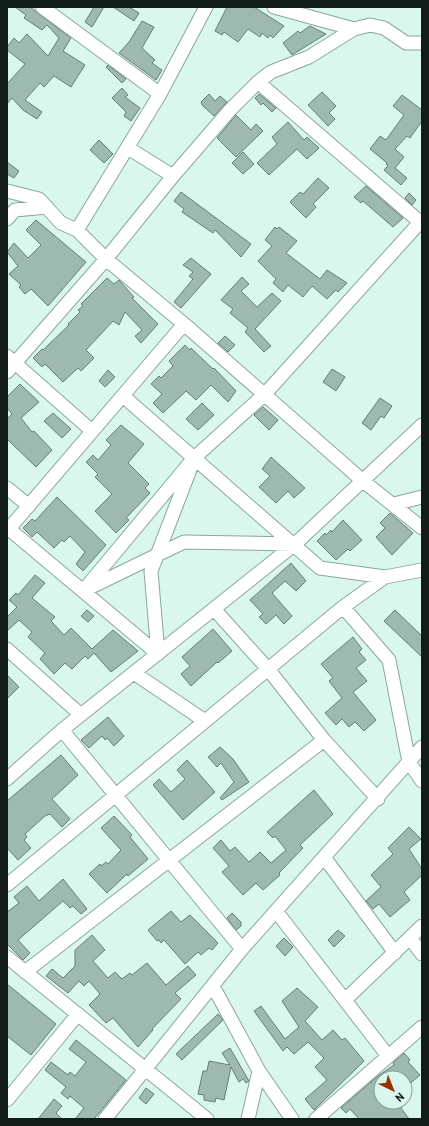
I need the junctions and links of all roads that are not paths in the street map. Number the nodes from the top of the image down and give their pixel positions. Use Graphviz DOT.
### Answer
graph roads {
  1 [pos="42,7"];
  2 [pos="206,7"];
  3 [pos="274,7"];
  4 [pos="354,29"];
  5 [pos="422,42"];
  6 [pos="258,82"];
  7 [pos="160,94"];
  8 [pos="128,148"];
  9 [pos="173,176"];
  10 [pos="7,191"];
  11 [pos="47,208"];
  12 [pos="7,219"];
  13 [pos="421,221"];
  14 [pos="77,230"];
  15 [pos="106,259"];
  16 [pos="184,324"];
  17 [pos="10,363"];
  18 [pos="265,394"];
  19 [pos="123,396"];
  20 [pos="422,425"];
  21 [pos="92,431"];
  22 [pos="194,458"];
  23 [pos="363,480"];
  24 [pos="7,488"];
  25 [pos="422,497"];
  26 [pos="394,504"];
  27 [pos="29,506"];
  28 [pos="422,528"];
  29 [pos="8,530"];
  30 [pos="295,544"];
  31 [pos="157,556"];
  32 [pos="422,570"];
  33 [pos="385,577"];
  34 [pos="83,591"];
  35 [pos="343,607"];
  36 [pos="214,609"];
  37 [pos="7,649"];
  38 [pos="158,654"];
  39 [pos="268,669"];
  40 [pos="134,673"];
  41 [pos="81,716"];
  42 [pos="205,721"];
  43 [pos="62,730"];
  44 [pos="324,740"];
  45 [pos="422,747"];
  46 [pos="409,762"];
  47 [pos="7,779"];
  48 [pos="422,781"];
  49 [pos="116,795"];
  50 [pos="378,798"];
  51 [pos="324,857"];
  52 [pos="170,861"];
  53 [pos="7,885"];
  54 [pos="276,911"];
  55 [pos="422,926"];
  56 [pos="410,938"];
  57 [pos="242,949"];
  58 [pos="394,953"];
  59 [pos="422,954"];
  60 [pos="8,960"];
  61 [pos="26,972"];
  62 [pos="212,986"];
  63 [pos="344,1000"];
  64 [pos="78,1014"];
  65 [pos="422,1027"];
  66 [pos="388,1056"];
  67 [pos="146,1068"];
  68 [pos="259,1071"];
  69 [pos="7,1100"];
  70 [pos="105,1119"];
  71 [pos="207,1119"];
  72 [pos="248,1119"];
  73 [pos="292,1119"];
  74 [pos="316,1119"];
  1 -- 7 [label="street"];
  2 -- 7 [label="street"];
  3 -- 4 [label="street"];
  4 -- 5 [label="street"];
  4 -- 6 [label="street"];
  6 -- 9 [label="street"];
  6 -- 13 [label="street"];
  7 -- 8 [label="street"];
  8 -- 9 [label="street"];
  8 -- 14 [label="street"];
  9 -- 15 [label="street"];
  10 -- 11 [label="street"];
  11 -- 12 [label="street"];
  11 -- 14 [label="street"];
  13 -- 18 [label="street"];
  14 -- 15 [label="street"];
  15 -- 16 [label="street"];
  15 -- 17 [label="street"];
  16 -- 18 [label="street"];
  16 -- 19 [label="street"];
  17 -- 21 [label="street"];
  18 -- 22 [label="street"];
  18 -- 23 [label="street"];
  19 -- 21 [label="street"];
  19 -- 22 [label="street"];
  20 -- 23 [label="street"];
  21 -- 27 [label="street"];
  22 -- 30 [label="street"];
  22 -- 31 [label="street"];
  22 -- 34 [label="street"];
  23 -- 26 [label="street"];
  23 -- 30 [label="street"];
  24 -- 27 [label="street"];
  25 -- 26 [label="street"];
  26 -- 28 [label="street"];
  27 -- 29 [label="street"];
  29 -- 34 [label="street"];
  30 -- 31 [label="street"];
  30 -- 33 [label="street"];
  30 -- 36 [label="street"];
  31 -- 34 [label="street"];
  31 -- 38 [label="street"];
  32 -- 33 [label="street"];
  33 -- 35 [label="street"];
  34 -- 38 [label="street"];
  35 -- 39 [label="street"];
  35 -- 46 [label="street"];
  36 -- 38 [label="street"];
  36 -- 39 [label="street"];
  37 -- 41 [label="street"];
  38 -- 40 [label="street"];
  39 -- 42 [label="street"];
  39 -- 44 [label="street"];
  40 -- 41 [label="street"];
  40 -- 42 [label="street"];
  41 -- 43 [label="street"];
  42 -- 49 [label="street"];
  43 -- 47 [label="street"];
  43 -- 49 [label="street"];
  44 -- 50 [label="street"];
  44 -- 52 [label="street"];
  45 -- 46 [label="street"];
  46 -- 48 [label="street"];
  46 -- 50 [label="street"];
  49 -- 52 [label="street"];
  49 -- 53 [label="street"];
  50 -- 51 [label="street"];
  51 -- 54 [label="street"];
  51 -- 58 [label="street"];
  52 -- 57 [label="street"];
  52 -- 61 [label="street"];
  54 -- 57 [label="street"];
  54 -- 63 [label="street"];
  55 -- 56 [label="street"];
  56 -- 58 [label="street"];
  56 -- 59 [label="street"];
  57 -- 62 [label="street"];
  58 -- 63 [label="street"];
  60 -- 61 [label="street"];
  61 -- 64 [label="street"];
  62 -- 67 [label="street"];
  62 -- 68 [label="street"];
  63 -- 66 [label="street"];
  64 -- 67 [label="street"];
  64 -- 69 [label="street"];
  65 -- 66 [label="street"];
  66 -- 74 [label="street"];
  67 -- 70 [label="street"];
  67 -- 71 [label="street"];
  68 -- 72 [label="street"];
  68 -- 73 [label="street"];
}
